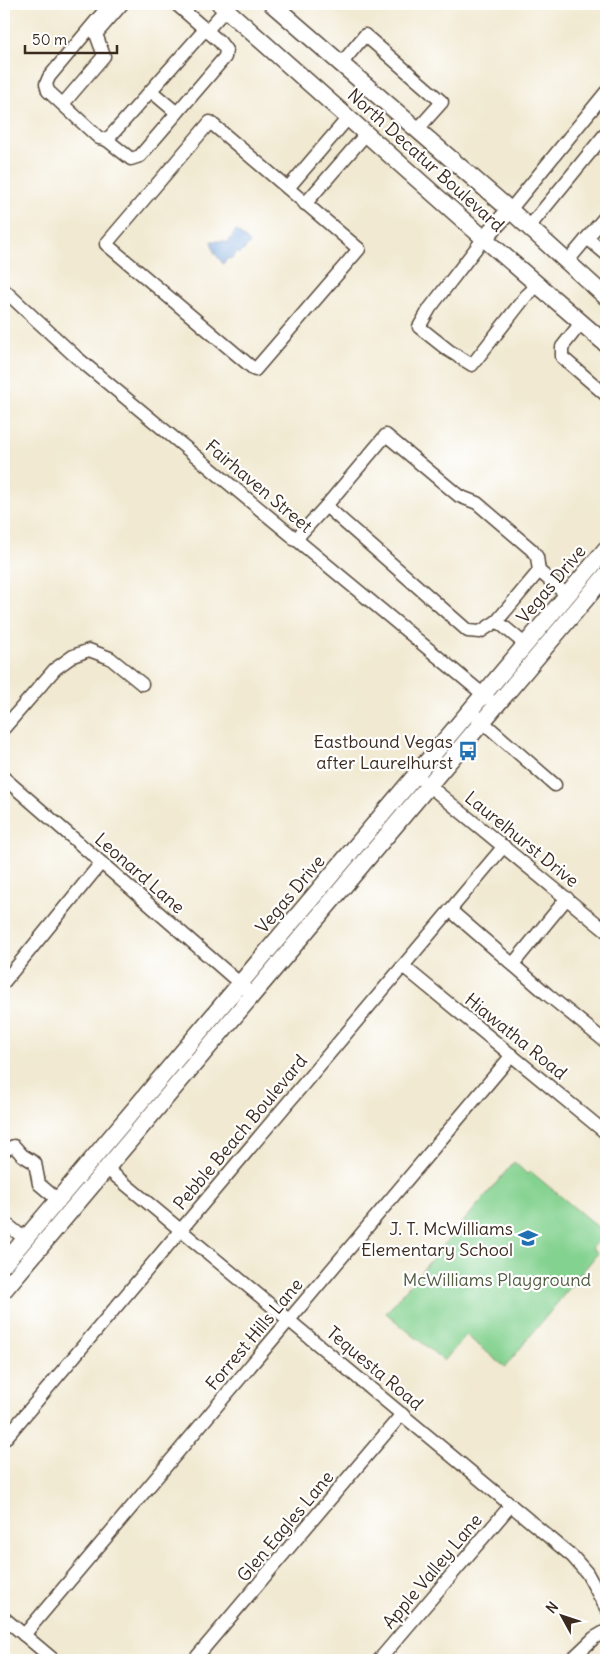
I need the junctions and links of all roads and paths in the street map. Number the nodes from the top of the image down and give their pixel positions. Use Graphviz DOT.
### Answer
graph roads {
  1 [pos="110,4"];
  2 [pos="122,4"];
  3 [pos="176,4"];
  4 [pos="272,4"];
  5 [pos="225,5"];
  6 [pos="206,30"];
  7 [pos="341,64"];
  8 [pos="151,91"];
  9 [pos="606,92"];
  10 [pos="63,104"];
  11 [pos="177,113"];
  12 [pos="348,118"];
  13 [pos="417,130"];
  14 [pos="606,133"];
  15 [pos="366,134"];
  16 [pos="107,140"];
  17 [pos="288,188"];
  18 [pos="305,204"];
  19 [pos="510,210"];
  20 [pos="606,216"];
  21 [pos="529,228"];
  22 [pos="484,238"];
  23 [pos="587,238"];
  24 [pos="606,254"];
  25 [pos="567,262"];
  26 [pos="538,285"];
  27 [pos="4,290"];
  28 [pos="606,296"];
  29 [pos="581,322"];
  30 [pos="606,344"];
  31 [pos="605,391"];
  32 [pos="326,506"];
  33 [pos="295,540"];
  34 [pos="606,549"];
  35 [pos="539,571"];
  36 [pos="606,575"];
  37 [pos="567,595"];
  38 [pos="580,606"];
  39 [pos="497,621"];
  40 [pos="532,650"];
  41 [pos="142,684"];
  42 [pos="490,700"];
  43 [pos="476,716"];
  44 [pos="4,728"];
  45 [pos="4,778"];
  46 [pos="423,780"];
  47 [pos="555,785"];
  48 [pos="504,846"];
  49 [pos="101,863"];
  50 [pos="567,898"];
  51 [pos="450,910"];
  52 [pos="606,931"];
  53 [pos="513,964"];
  54 [pos="403,966"];
  55 [pos="6,975"];
  56 [pos="246,989"];
  57 [pos="606,1042"];
  58 [pos="512,1055"];
  59 [pos="606,1133"];
  60 [pos="4,1150"];
  61 [pos="106,1168"];
  62 [pos="65,1205"];
  63 [pos="4,1222"];
  64 [pos="180,1229"];
  65 [pos="25,1239"];
  66 [pos="38,1250"];
  67 [pos="4,1264"];
  68 [pos="4,1290"];
  69 [pos="289,1320"];
  70 [pos="402,1414"];
  71 [pos="4,1440"];
  72 [pos="511,1505"];
  73 [pos="606,1608"];
  74 [pos="4,1618"];
  75 [pos="606,1631"];
  76 [pos="24,1636"];
  77 [pos="54,1660"];
  78 [pos="194,1660"];
  79 [pos="379,1660"];
  80 [pos="571,1660"];
  1 -- 10 [label="street"];
  2 -- 10 [label="street"];
  3 -- 6 [label="street"];
  4 -- 7 [label="main road, North Decatur Boulevard"];
  5 -- 6 [label="street"];
  5 -- 12 [label="main road, North Decatur Boulevard"];
  6 -- 8 [label="street"];
  6 -- 11 [label="street"];
  7 -- 13 [label="main road, North Decatur Boulevard"];
  7 -- 13 [label="street"];
  8 -- 11 [label="street"];
  8 -- 16 [label="street"];
  9 -- 19 [label="street"];
  10 -- 16 [label="street"];
  11 -- 16 [label="street"];
  12 -- 15 [label="main road, North Decatur Boulevard"];
  12 -- 17 [label="street"];
  13 -- 19 [label="main road, North Decatur Boulevard"];
  14 -- 21 [label="street"];
  15 -- 18 [label="street"];
  15 -- 22 [label="main road, North Decatur Boulevard"];
  17 -- 18 [label="street"];
  17 -- 18 [label="street"];
  19 -- 21 [label="main road, North Decatur Boulevard"];
  19 -- 22 [label="main road"];
  20 -- 23 [label="street"];
  21 -- 25 [label="main road, North Decatur Boulevard"];
  22 -- 26 [label="main road, North Decatur Boulevard"];
  22 -- 26 [label="street"];
  23 -- 24 [label="street"];
  23 -- 25 [label="street"];
  25 -- 28 [label="main road, North Decatur Boulevard"];
  26 -- 29 [label="main road, North Decatur Boulevard"];
  27 -- 33 [label="street, Fairhaven Street"];
  29 -- 30 [label="main road, North Decatur Boulevard"];
  29 -- 31 [label="street"];
  32 -- 33 [label="street"];
  32 -- 35 [label="street"];
  32 -- 39 [label="street"];
  33 -- 42 [label="street, Fairhaven Street"];
  34 -- 37 [label="main road, Vegas Drive"];
  35 -- 37 [label="street"];
  35 -- 39 [label="street"];
  36 -- 38 [label="main road, Vegas Drive"];
  37 -- 38 [label="main road"];
  37 -- 40 [label="main road, Vegas Drive"];
  38 -- 40 [label="main road, Vegas Drive"];
  39 -- 40 [label="street"];
  40 -- 42 [label="main road, Vegas Drive"];
  41 -- 44 [label="street"];
  42 -- 43 [label="main road, Vegas Drive"];
  43 -- 46 [label="main road, Vegas Drive"];
  43 -- 47 [label="street"];
  45 -- 49 [label="street, Leonard Lane"];
  46 -- 48 [label="street, Laurelhurst Drive"];
  46 -- 56 [label="main road, Vegas Drive"];
  48 -- 50 [label="street, Laurelhurst Drive"];
  48 -- 51 [label="street, Pebble Beach Boulevard"];
  49 -- 55 [label="street"];
  49 -- 56 [label="street, Leonard Lane"];
  50 -- 52 [label="street, Laurelhurst Drive"];
  50 -- 53 [label="street"];
  51 -- 53 [label="street"];
  51 -- 54 [label="street, Pebble Beach Boulevard"];
  53 -- 57 [label="street"];
  54 -- 58 [label="street, Hiawatha Road"];
  54 -- 64 [label="street, Pebble Beach Boulevard"];
  56 -- 61 [label="main road, Vegas Drive"];
  56 -- 62 [label="main road, Vegas Drive"];
  58 -- 59 [label="street, Hiawatha Road"];
  58 -- 69 [label="street, Forrest Hills Lane"];
  60 -- 62 [label="street"];
  61 -- 62 [label="main road, Vegas Drive"];
  61 -- 64 [label="street, Tequesta Road"];
  62 -- 65 [label="main road, Vegas Drive"];
  62 -- 66 [label="main road, Vegas Drive"];
  63 -- 65 [label="street"];
  64 -- 69 [label="street, Tequesta Road"];
  64 -- 71 [label="street, Pebble Beach Boulevard"];
  65 -- 66 [label="main road"];
  65 -- 67 [label="main road, Vegas Drive"];
  66 -- 68 [label="main road, Vegas Drive"];
  69 -- 70 [label="street, Tequesta Road"];
  69 -- 76 [label="street, Forrest Hills Lane"];
  70 -- 72 [label="street, Tequesta Road"];
  70 -- 78 [label="street, Glen Eagles Lane"];
  72 -- 73 [label="street, Tequesta Road"];
  72 -- 79 [label="street, Apple Valley Lane"];
  74 -- 76 [label="street"];
  75 -- 80 [label="street"];
  76 -- 77 [label="street"];
}
